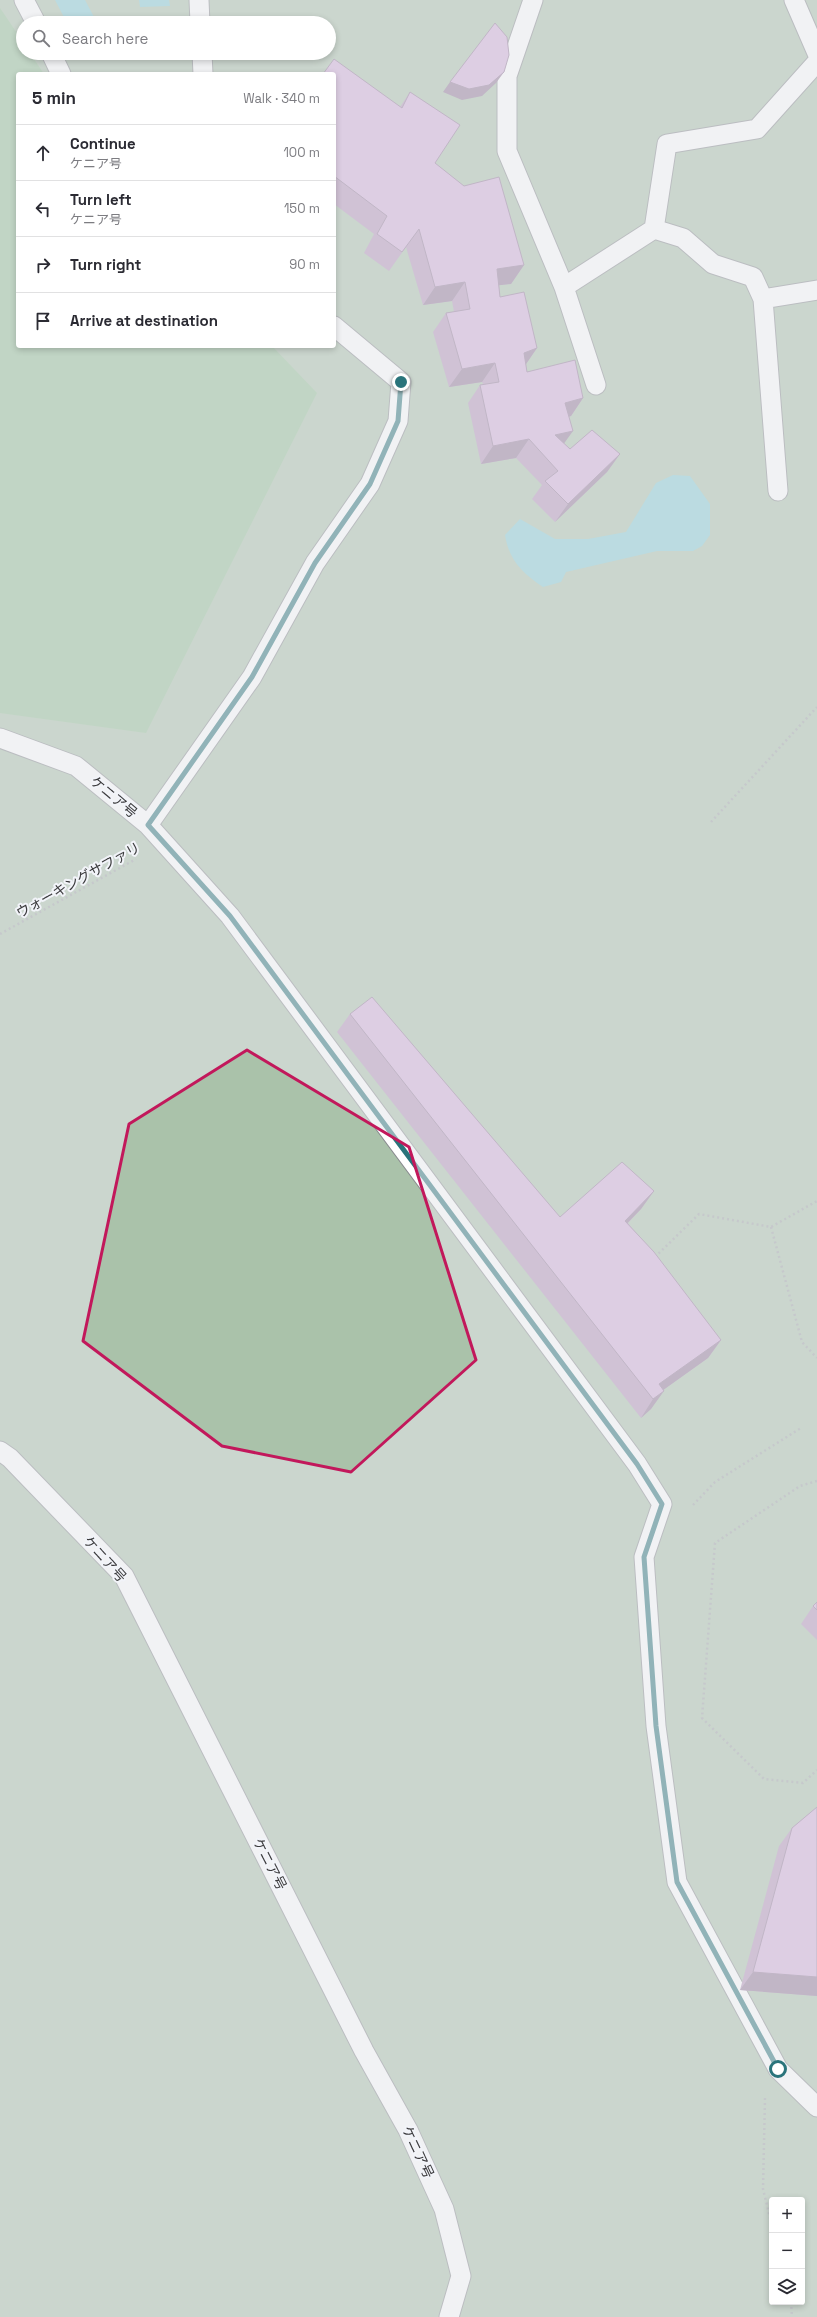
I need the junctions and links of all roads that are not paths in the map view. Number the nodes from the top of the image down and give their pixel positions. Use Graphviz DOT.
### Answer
graph roads {
  1 [pos="24,0"];
  2 [pos="199,0"];
  3 [pos="533,0"];
  4 [pos="794,0"];
  5 [pos="32,16"];
  6 [pos="200,16"];
  7 [pos="817,54"];
  8 [pos="54,60"];
  9 [pos="202,60"];
  10 [pos="817,62"];
  11 [pos="60,72"];
  12 [pos="203,72"];
  13 [pos="654,229"];
  14 [pos="564,287"];
  15 [pos="817,290"];
  16 [pos="763,299"];
  17 [pos="336,328"];
  18 [pos="596,385"];
  19 [pos="778,491"];
  20 [pos="0,738"];
  21 [pos="148,825"];
  22 [pos="0,1451"];
  23 [pos="817,2107"];
  24 [pos="449,2317"];
  1 -- 5 [label="lane"];
  2 -- 6 [label="lane"];
  3 -- 14 [label="lane"];
  4 -- 7 [label="lane"];
  8 -- 11 [label="lane"];
  9 -- 12 [label="lane"];
  10 -- 13 [label="lane"];
  13 -- 14 [label="lane"];
  13 -- 16 [label="lane"];
  14 -- 18 [label="lane"];
  15 -- 16 [label="lane"];
  16 -- 19 [label="lane"];
  17 -- 21 [label="lane"];
  20 -- 21 [label="lane, ケニア号"];
  21 -- 23 [label="lane, ケニア号"];
  22 -- 24 [label="lane, ケニア号"];
}
